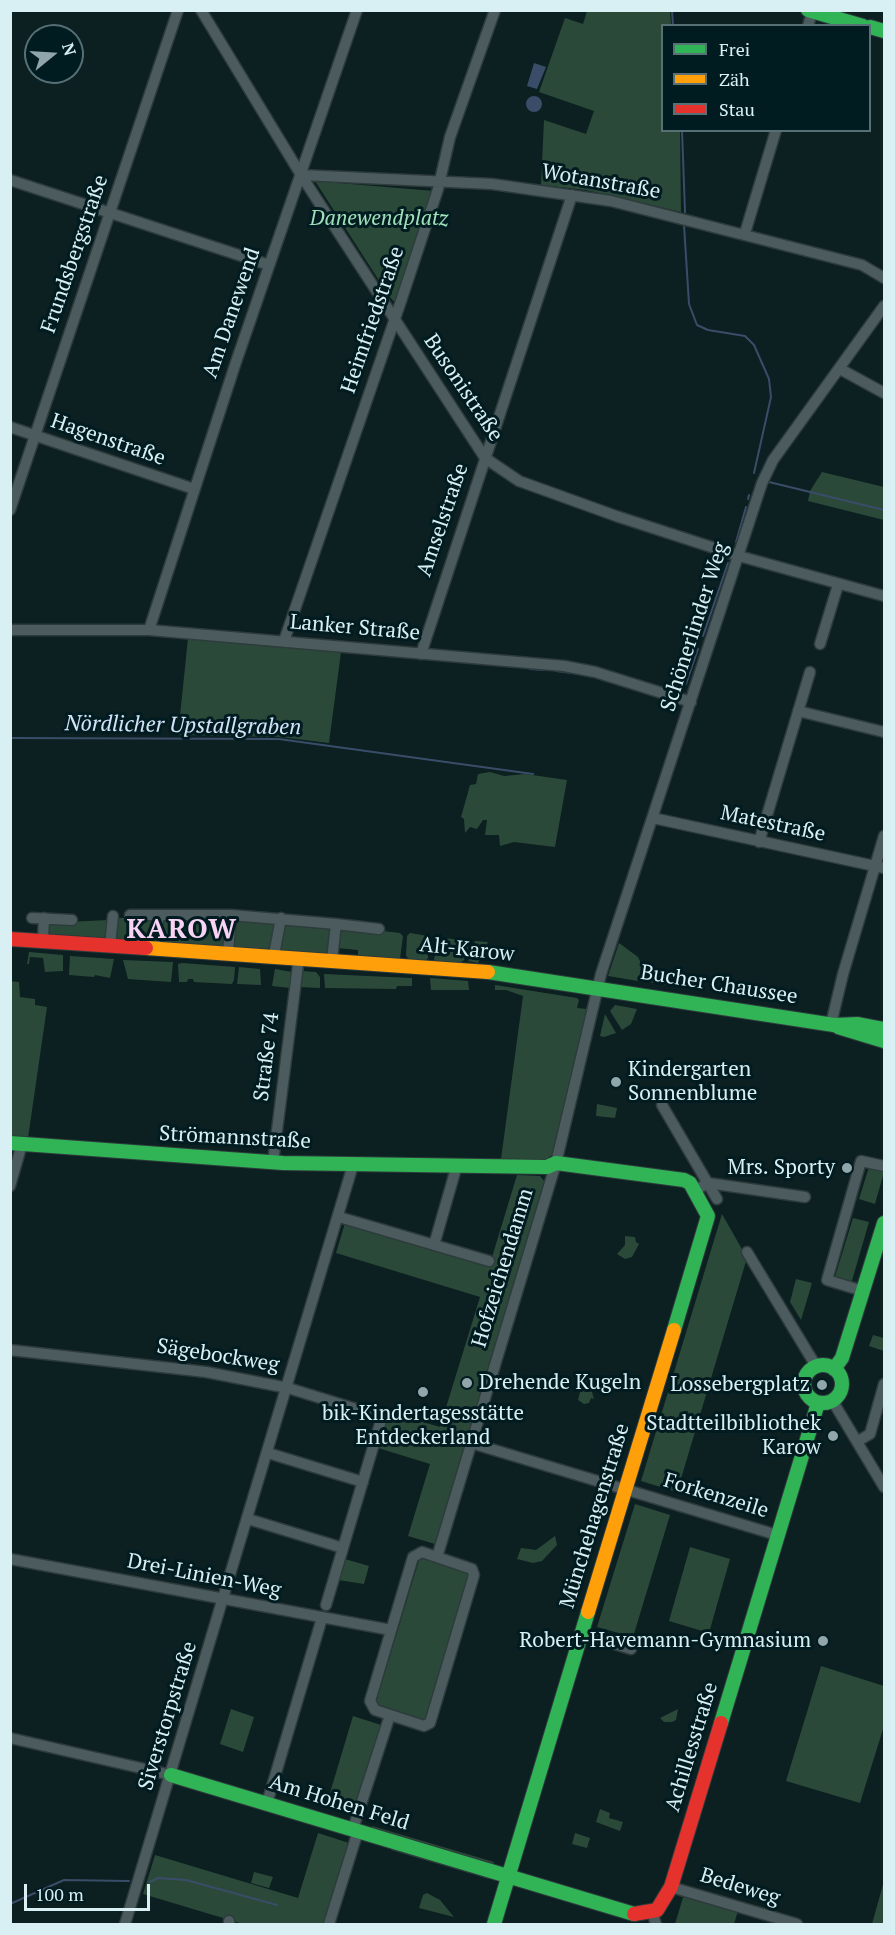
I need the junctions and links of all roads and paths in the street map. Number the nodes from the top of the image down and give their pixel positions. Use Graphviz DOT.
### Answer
graph roads {
  1 [pos="178,10"];
  2 [pos="201,10"];
  3 [pos="357,10"];
  4 [pos="495,10"];
  5 [pos="809,16"];
  6 [pos="852,24"];
  7 [pos="775,132"];
  8 [pos="301,175"];
  9 [pos="10,180"];
  10 [pos="439,181"];
  11 [pos="572,195"];
  12 [pos="109,212"];
  13 [pos="746,234"];
  14 [pos="269,265"];
  15 [pos="885,278"];
  16 [pos="885,306"];
  17 [pos="393,319"];
  18 [pos="840,369"];
  19 [pos="885,393"];
  20 [pos="10,427"];
  21 [pos="35,435"];
  22 [pos="485,458"];
  23 [pos="194,489"];
  24 [pos="10,510"];
  25 [pos="739,556"];
  26 [pos="838,585"];
  27 [pos="885,596"];
  28 [pos="10,630"];
  29 [pos="149,630"];
  30 [pos="284,641"];
  31 [pos="820,644"];
  32 [pos="421,654"];
  33 [pos="810,672"];
  34 [pos="691,702"];
  35 [pos="798,711"];
  36 [pos="885,732"];
  37 [pos="653,818"];
  38 [pos="885,836"];
  39 [pos="759,842"];
  40 [pos="880,867"];
  41 [pos="130,915"];
  42 [pos="159,915"];
  43 [pos="231,915"];
  44 [pos="113,916"];
  45 [pos="32,918"];
  46 [pos="44,918"];
  47 [pos="280,918"];
  48 [pos="72,920"];
  49 [pos="336,924"];
  50 [pos="379,928"];
  51 [pos="10,939"];
  52 [pos="43,941"];
  53 [pos="110,946"];
  54 [pos="154,948"];
  55 [pos="228,952"];
  56 [pos="274,956"];
  57 [pos="299,957"];
  58 [pos="332,960"];
  59 [pos="597,988"];
  60 [pos="832,1024"];
  61 [pos="885,1029"];
  62 [pos="885,1041"];
  63 [pos="662,1105"];
  64 [pos="16,1143"];
  65 [pos="273,1162"];
  66 [pos="556,1163"];
  67 [pos="353,1165"];
  68 [pos="457,1165"];
  69 [pos="885,1166"];
  70 [pos="708,1183"];
  71 [pos="10,1186"];
  72 [pos="694,1191"];
  73 [pos="805,1197"];
  74 [pos="717,1199"];
  75 [pos="339,1217"];
  76 [pos="885,1222"];
  77 [pos="434,1245"];
  78 [pos="747,1252"];
  79 [pos="489,1261"];
  80 [pos="863,1291"];
  81 [pos="10,1350"];
  82 [pos="816,1366"];
  83 [pos="834,1369"];
  84 [pos="885,1384"];
  85 [pos="288,1388"];
  86 [pos="832,1400"];
  87 [pos="818,1403"];
  88 [pos="858,1441"];
  89 [pos="471,1443"];
  90 [pos="267,1454"];
  91 [pos="363,1482"];
  92 [pos="885,1487"];
  93 [pos="625,1490"];
  94 [pos="248,1519"];
  95 [pos="777,1535"];
  96 [pos="343,1548"];
  97 [pos="437,1557"];
  98 [pos="10,1559"];
  99 [pos="223,1600"];
  100 [pos="326,1605"];
  101 [pos="322,1618"];
  102 [pos="391,1630"];
  103 [pos="581,1635"];
  104 [pos="631,1649"];
  105 [pos="390,1715"];
  106 [pos="10,1738"];
  107 [pos="171,1775"];
  108 [pos="267,1803"];
  109 [pos="356,1830"];
  110 [pos="508,1877"];
  111 [pos="671,1887"];
  112 [pos="654,1918"];
  113 [pos="125,1924"];
  114 [pos="329,1924"];
  115 [pos="494,1924"];
  116 [pos="797,1924"];
  1 -- 12 [label="street, Frundsbergstraße"];
  2 -- 8 [label="street, Busonistraße"];
  3 -- 8 [label="street, Am Danewend"];
  4 -- 10 [label="street, Heimfriedstraße"];
  5 -- 6 [label="street"];
  7 -- 13 [label="street"];
  8 -- 10 [label="street, Wotanstraße"];
  8 -- 14 [label="street, Am Danewend"];
  8 -- 17 [label="street, Busonistraße"];
  9 -- 12 [label="street"];
  10 -- 11 [label="street, Wotanstraße"];
  10 -- 17 [label="street, Heimfriedstraße"];
  11 -- 13 [label="street, Wotanstraße"];
  11 -- 22 [label="street, Amselstraße"];
  12 -- 14 [label="street"];
  12 -- 21 [label="street, Frundsbergstraße"];
  13 -- 15 [label="street, Wotanstraße"];
  14 -- 23 [label="street, Am Danewend"];
  16 -- 18 [label="street, Schönerlinder Weg"];
  17 -- 22 [label="street, Busonistraße"];
  17 -- 30 [label="street, Heimfriedstraße"];
  18 -- 19 [label="street"];
  18 -- 25 [label="street, Schönerlinder Weg"];
  20 -- 21 [label="street, Hagenstraße"];
  21 -- 23 [label="street, Hagenstraße"];
  21 -- 24 [label="street, Frundsbergstraße"];
  22 -- 25 [label="street, Busonistraße"];
  22 -- 32 [label="street, Amselstraße"];
  23 -- 29 [label="street, Am Danewend"];
  25 -- 26 [label="street, Busonistraße"];
  25 -- 34 [label="street, Schönerlinder Weg"];
  26 -- 27 [label="street, Busonistraße"];
  26 -- 31 [label="street"];
  28 -- 29 [label="street, Lanker Straße"];
  29 -- 30 [label="street, Lanker Straße"];
  30 -- 32 [label="street, Lanker Straße"];
  32 -- 34 [label="street, Lanker Straße"];
  33 -- 35 [label="street"];
  34 -- 37 [label="street, Schönerlinder Weg"];
  35 -- 36 [label="street"];
  35 -- 39 [label="street"];
  37 -- 39 [label="street, Matestraße"];
  37 -- 59 [label="street, Schönerlinder Weg"];
  38 -- 40 [label="street"];
  39 -- 40 [label="street, Matestraße"];
  40 -- 60 [label="street"];
  41 -- 42 [label="street"];
  42 -- 43 [label="street"];
  42 -- 54 [label="street"];
  43 -- 47 [label="street"];
  43 -- 55 [label="street"];
  44 -- 53 [label="street"];
  45 -- 46 [label="street"];
  46 -- 48 [label="street"];
  46 -- 52 [label="street"];
  47 -- 49 [label="street"];
  47 -- 56 [label="street"];
  49 -- 50 [label="street"];
  49 -- 58 [label="street"];
  51 -- 52 [label="street, Alt-Karow"];
  52 -- 53 [label="street, Alt-Karow"];
  53 -- 54 [label="street, Alt-Karow"];
  54 -- 55 [label="street, Alt-Karow"];
  55 -- 56 [label="street, Alt-Karow"];
  56 -- 57 [label="street, Alt-Karow"];
  57 -- 58 [label="street, Alt-Karow"];
  57 -- 65 [label="street, Straße 74"];
  58 -- 59 [label="street, Alt-Karow"];
  59 -- 60 [label="street, Bucher Chaussee"];
  59 -- 66 [label="street, Hofzeichendamm"];
  60 -- 61 [label="street, Bucher Chaussee"];
  60 -- 62 [label="street, Bucher Chaussee"];
  63 -- 70 [label="street"];
  64 -- 65 [label="street, Strömannstraße"];
  64 -- 71 [label="street"];
  65 -- 67 [label="street, Strömannstraße"];
  66 -- 68 [label="street, Strömannstraße"];
  66 -- 72 [label="street, Strömannstraße"];
  66 -- 89 [label="street, Hofzeichendamm"];
  67 -- 68 [label="street, Strömannstraße"];
  67 -- 75 [label="street, Siverstorpstraße"];
  68 -- 77 [label="street"];
  69 -- 80 [label="street"];
  70 -- 72 [label="street"];
  70 -- 73 [label="street"];
  70 -- 74 [label="street"];
  72 -- 93 [label="street, Münchehagenstraße"];
  75 -- 77 [label="street"];
  75 -- 85 [label="street, Siverstorpstraße"];
  76 -- 80 [label="street"];
  77 -- 79 [label="street"];
  78 -- 82 [label="street"];
  80 -- 83 [label="street"];
  81 -- 85 [label="street, Sägebockweg"];
  82 -- 83 [label="street"];
  82 -- 87 [label="street"];
  83 -- 86 [label="street"];
  84 -- 88 [label="street"];
  85 -- 90 [label="street, Siverstorpstraße"];
  85 -- 91 [label="street, Sägebockweg"];
  86 -- 87 [label="street"];
  86 -- 88 [label="street"];
  87 -- 95 [label="street, Achillesstraße"];
  88 -- 92 [label="street"];
  89 -- 93 [label="street, Forkenzeile"];
  89 -- 97 [label="street, Hofzeichendamm"];
  90 -- 91 [label="street"];
  90 -- 94 [label="street, Siverstorpstraße"];
  91 -- 96 [label="street"];
  93 -- 95 [label="street, Forkenzeile"];
  93 -- 103 [label="street, Münchehagenstraße"];
  94 -- 96 [label="street"];
  94 -- 99 [label="street, Siverstorpstraße"];
  95 -- 111 [label="street, Achillesstraße"];
  96 -- 100 [label="street"];
  97 -- 102 [label="street"];
  97 -- 105 [label="street"];
  98 -- 99 [label="street, Drei-Linien-Weg"];
  99 -- 101 [label="street, Drei-Linien-Weg"];
  99 -- 107 [label="street, Siverstorpstraße"];
  101 -- 102 [label="street, Drei-Linien-Weg"];
  101 -- 108 [label="street"];
  102 -- 105 [label="street"];
  103 -- 104 [label="street"];
  103 -- 110 [label="street, Münchehagenstraße"];
  105 -- 109 [label="street"];
  106 -- 107 [label="street, Am Hohen Feld"];
  107 -- 108 [label="street, Am Hohen Feld"];
  107 -- 113 [label="street, Siverstorpstraße"];
  108 -- 109 [label="street, Am Hohen Feld"];
  109 -- 110 [label="street, Am Hohen Feld"];
  109 -- 114 [label="street"];
  110 -- 112 [label="street, Am Hohen Feld"];
  110 -- 115 [label="street, Münchehagenstraße"];
  111 -- 112 [label="street, Achillesstraße"];
  111 -- 116 [label="street, Bedeweg"];
}
